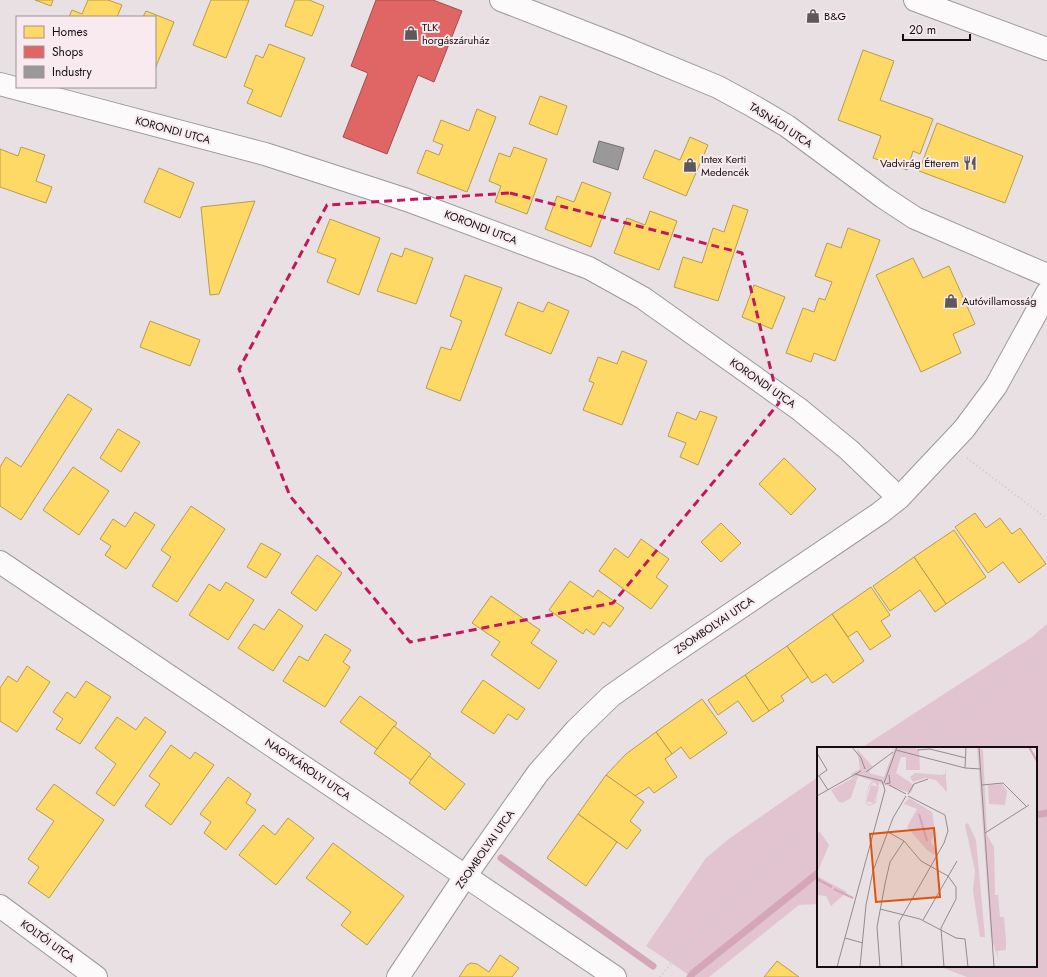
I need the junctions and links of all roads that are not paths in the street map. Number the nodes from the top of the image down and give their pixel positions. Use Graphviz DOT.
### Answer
graph roads {
  1 [pos="501,0"];
  2 [pos="915,0"];
  3 [pos="1047,49"];
  4 [pos="0,84"];
  5 [pos="1047,275"];
  6 [pos="1047,293"];
  7 [pos="899,498"];
  8 [pos="0,562"];
  9 [pos="466,875"];
  10 [pos="0,906"];
  11 [pos="96,977"];
  12 [pos="398,977"];
  13 [pos="616,977"];
  1 -- 5 [label="street, TASNÁDI UTCA"];
  2 -- 3 [label="street"];
  4 -- 7 [label="street, KORONDI UTCA"];
  6 -- 7 [label="street, ZSOMBOLYAI UTCA"];
  7 -- 9 [label="street, ZSOMBOLYAI UTCA"];
  8 -- 9 [label="street, NAGYKÁROLYI UTCA"];
  9 -- 12 [label="street, ZSOMBOLYAI UTCA"];
  9 -- 13 [label="street, NAGYKÁROLYI UTCA"];
  10 -- 11 [label="street, KOLTÓI UTCA"];
}
